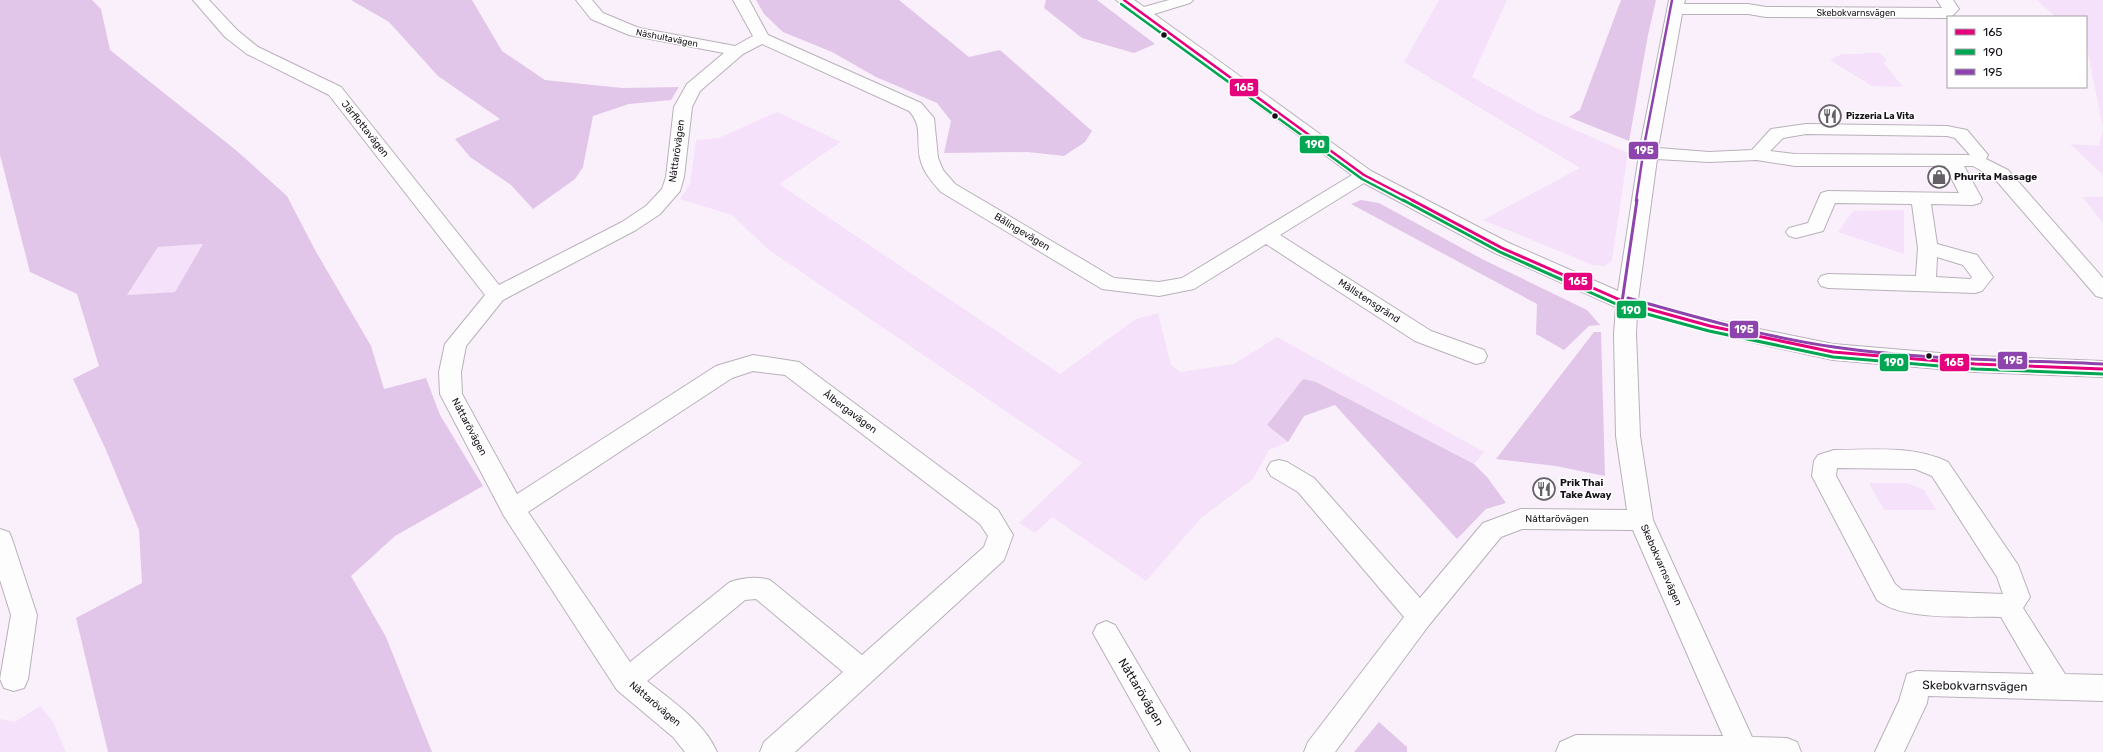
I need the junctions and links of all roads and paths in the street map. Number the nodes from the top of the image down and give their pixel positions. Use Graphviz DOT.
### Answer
graph roads {
  1 [pos="201,0"];
  2 [pos="584,0"];
  3 [pos="741,0"];
  4 [pos="1124,0"];
  5 [pos="1185,0"];
  6 [pos="1945,0"];
  7 [pos="1753,4"];
  8 [pos="1676,5"];
  9 [pos="1142,13"];
  10 [pos="762,38"];
  11 [pos="737,51"];
  12 [pos="1650,153"];
  13 [pos="1757,155"];
  14 [pos="1952,161"];
  15 [pos="1976,161"];
  16 [pos="1364,175"];
  17 [pos="1920,198"];
  18 [pos="1796,232"];
  19 [pos="1267,236"];
  20 [pos="1928,248"];
  21 [pos="1828,282"];
  22 [pos="1926,283"];
  23 [pos="2103,291"];
  24 [pos="496,295"];
  25 [pos="1627,303"];
  26 [pos="1476,356"];
  27 [pos="2103,369"];
  28 [pos="1279,469"];
  29 [pos="514,509"];
  30 [pos="1641,520"];
  31 [pos="0,539"];
  32 [pos="2008,606"];
  33 [pos="1420,617"];
  34 [pos="1106,633"];
  35 [pos="863,672"];
  36 [pos="14,679"];
  37 [pos="627,681"];
  38 [pos="2058,688"];
  39 [pos="2103,688"];
  40 [pos="1743,751"];
  41 [pos="703,752"];
  42 [pos="774,752"];
  43 [pos="1176,752"];
  44 [pos="1318,752"];
  45 [pos="1570,752"];
  46 [pos="1787,752"];
  47 [pos="1885,752"];
  48 [pos="1890,752"];
  1 -- 24 [label="street, Järflottavägen"];
  2 -- 11 [label="street, Näshultavägen"];
  3 -- 10 [label="street"];
  4 -- 9 [label="street"];
  5 -- 9 [label="street"];
  6 -- 7 [label="street, Skebokvarnsvägen"];
  7 -- 8 [label="street, Skebokvarnsvägen"];
  8 -- 12 [label="street, Skebokvarnsvägen"];
  9 -- 16 [label="street"];
  10 -- 11 [label="street, Nåttarövägen"];
  10 -- 19 [label="street, Bälingevägen"];
  11 -- 24 [label="street, Nåttarövägen"];
  12 -- 13 [label="street"];
  12 -- 25 [label="street, Skebokvarnsvägen"];
  13 -- 14 [label="street"];
  13 -- 15 [label="street"];
  14 -- 15 [label="street"];
  14 -- 17 [label="street"];
  15 -- 23 [label="street"];
  16 -- 19 [label="street, Bälingevägen"];
  16 -- 25 [label="street"];
  17 -- 18 [label="street"];
  17 -- 20 [label="street"];
  19 -- 26 [label="street, Mällstensgränd"];
  20 -- 22 [label="street"];
  20 -- 22 [label="street"];
  21 -- 22 [label="street"];
  24 -- 29 [label="street, Nåttarövägen"];
  25 -- 27 [label="street"];
  25 -- 30 [label="street, Skebokvarnsvägen"];
  28 -- 33 [label="street"];
  29 -- 35 [label="street, Ålbergavägen"];
  29 -- 37 [label="street, Nåttarövägen"];
  30 -- 33 [label="street, Nåttarövägen"];
  30 -- 40 [label="street, Skebokvarnsvägen"];
  31 -- 36 [label="street"];
  32 -- 32 [label="street"];
  32 -- 38 [label="street"];
  33 -- 44 [label="street, Nåttarövägen"];
  34 -- 43 [label="street, Nåttarövägen"];
  35 -- 37 [label="street"];
  35 -- 42 [label="street, Ålbergavägen"];
  37 -- 41 [label="street, Nåttarövägen"];
  38 -- 39 [label="street, Skebokvarnsvägen"];
  38 -- 48 [label="street, Skebokvarnsvägen"];
  40 -- 45 [label="street"];
  40 -- 46 [label="street"];
  47 -- 48 [label="street, Skebokvarnsvägen"];
}
